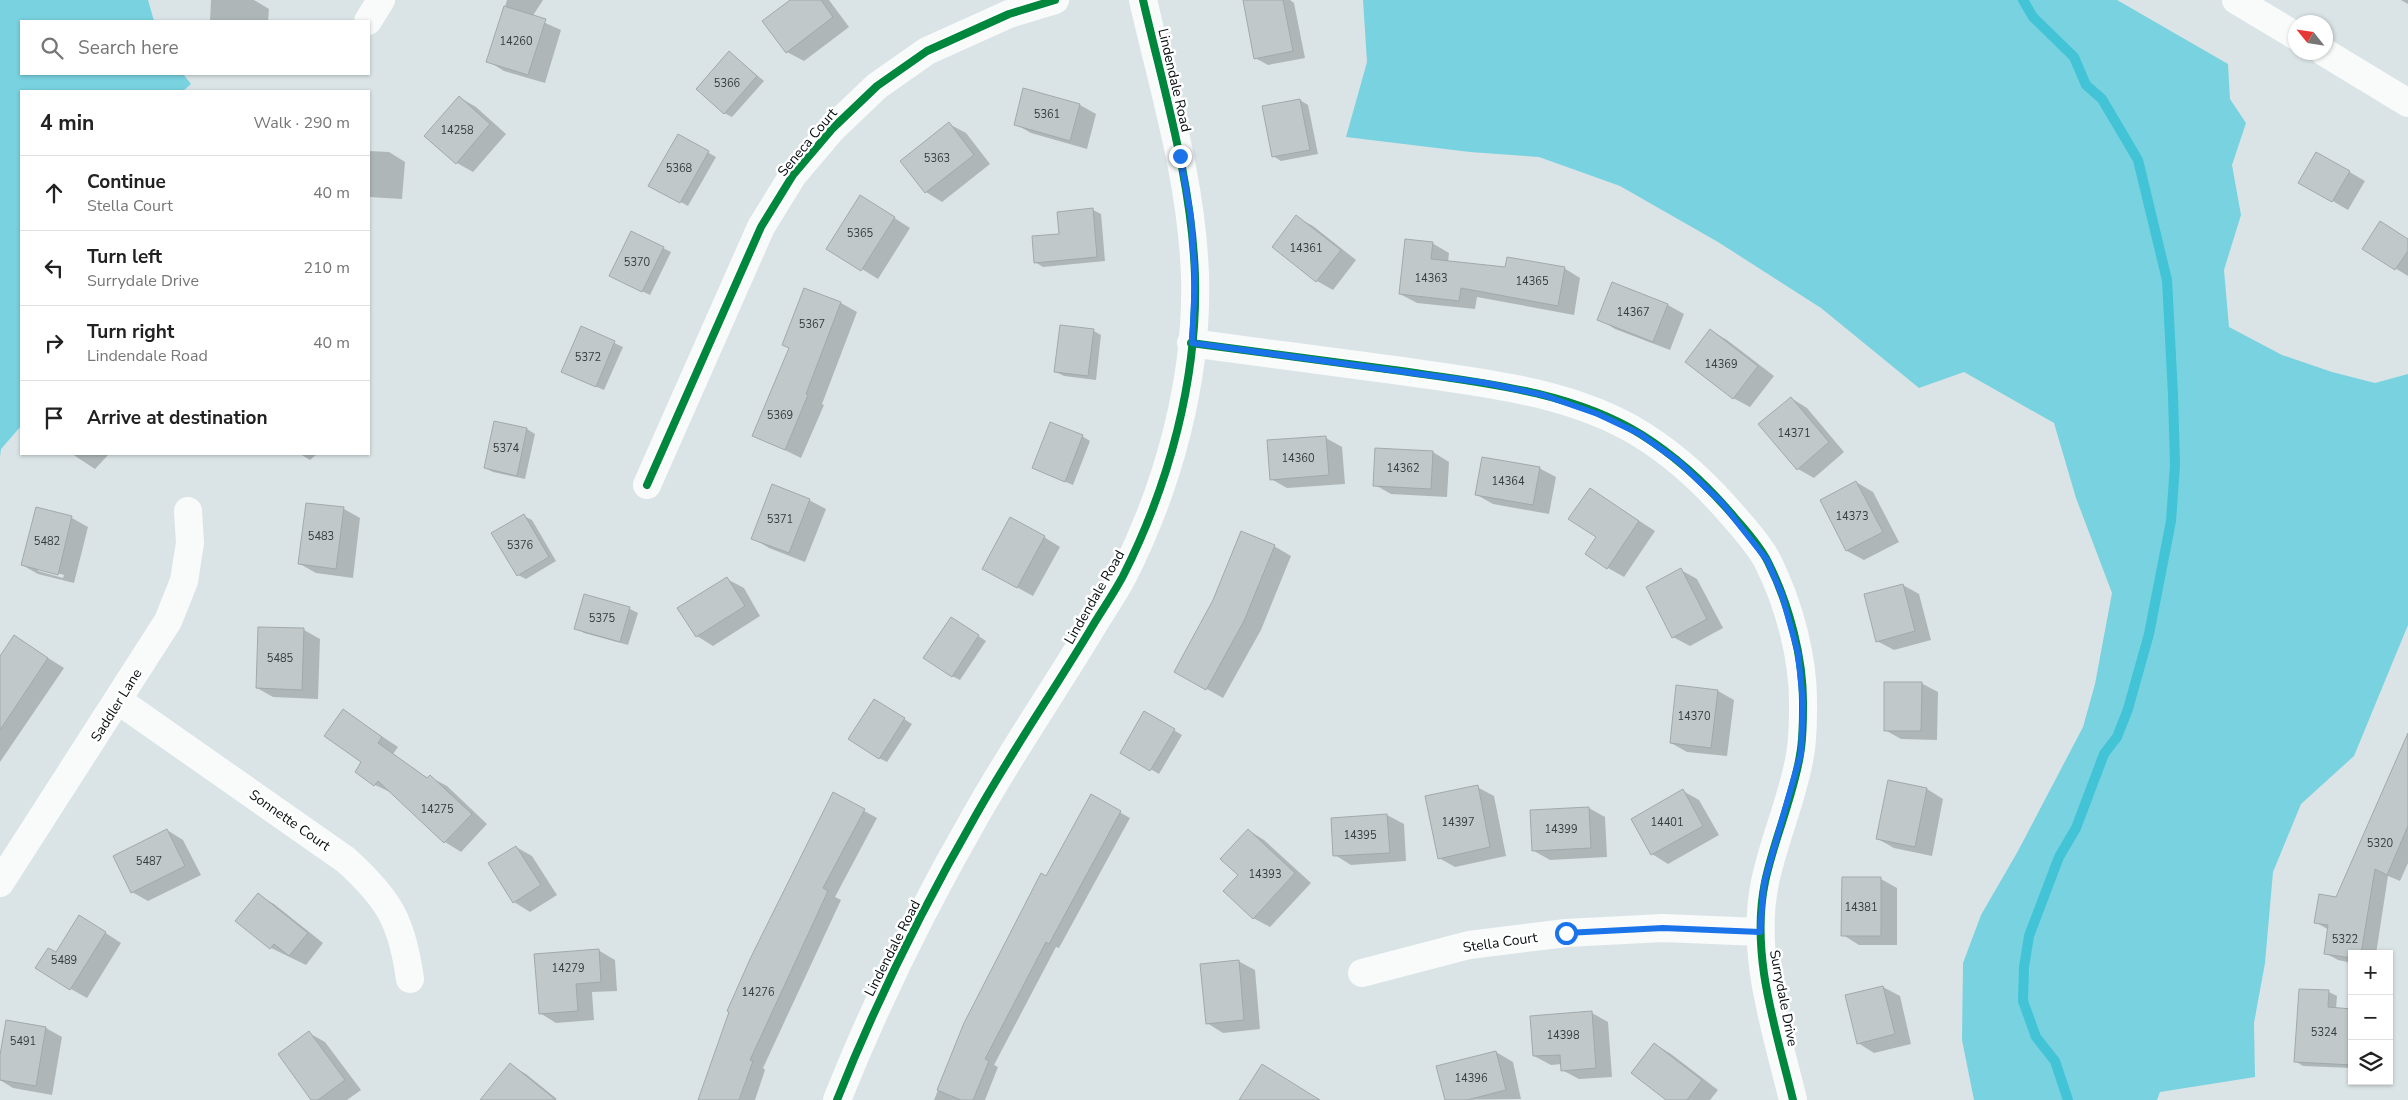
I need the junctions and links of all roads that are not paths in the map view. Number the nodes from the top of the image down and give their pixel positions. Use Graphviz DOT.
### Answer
graph roads {
  1 [pos="381,0"];
  2 [pos="1055,0"];
  3 [pos="1143,0"];
  4 [pos="2236,0"];
  5 [pos="369,20"];
  6 [pos="2288,31"];
  7 [pos="2333,57"];
  8 [pos="2408,103"];
  9 [pos="1192,343"];
  10 [pos="647,485"];
  11 [pos="188,511"];
  12 [pos="119,700"];
  13 [pos="0,883"];
  14 [pos="1760,932"];
  15 [pos="1362,973"];
  16 [pos="410,979"];
  17 [pos="837,1100"];
  18 [pos="1793,1100"];
  1 -- 5 [label="street"];
  2 -- 10 [label="street, Seneca Court"];
  3 -- 9 [label="street, Lindendale Road"];
  4 -- 6 [label="street"];
  7 -- 8 [label="street"];
  9 -- 14 [label="street, Surrydale Drive"];
  9 -- 17 [label="street, Lindendale Road"];
  11 -- 12 [label="street, Saddler Lane"];
  12 -- 13 [label="street, Saddler Lane"];
  12 -- 16 [label="street, Sonnette Court"];
  14 -- 15 [label="street, Stella Court"];
  14 -- 18 [label="street, Surrydale Drive"];
}
